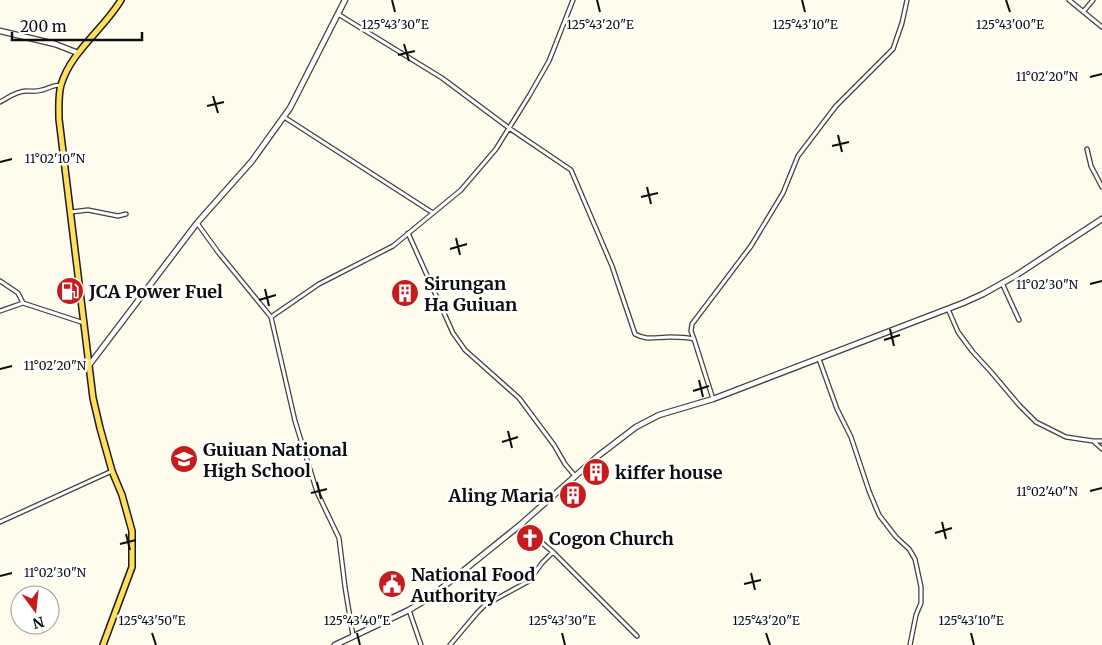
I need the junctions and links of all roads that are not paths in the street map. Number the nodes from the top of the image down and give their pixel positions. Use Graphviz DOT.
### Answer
graph roads {
  1 [pos="121,0"];
  2 [pos="345,0"];
  3 [pos="573,0"];
  4 [pos="907,0"];
  5 [pos="1069,0"];
  6 [pos="1093,0"];
  7 [pos="1083,12"];
  8 [pos="338,14"];
  9 [pos="1102,27"];
  10 [pos="0,31"];
  11 [pos="78,53"];
  12 [pos="61,85"];
  13 [pos="0,102"];
  14 [pos="284,117"];
  15 [pos="510,128"];
  16 [pos="1087,149"];
  17 [pos="1102,187"];
  18 [pos="71,212"];
  19 [pos="433,213"];
  20 [pos="126,214"];
  21 [pos="1102,219"];
  22 [pos="197,223"];
  23 [pos="408,233"];
  24 [pos="0,282"];
  25 [pos="1002,283"];
  26 [pos="23,303"];
  27 [pos="948,309"];
  28 [pos="0,311"];
  29 [pos="271,318"];
  30 [pos="1019,320"];
  31 [pos="85,323"];
  32 [pos="691,331"];
  33 [pos="685,337"];
  34 [pos="694,338"];
  35 [pos="819,359"];
  36 [pos="90,364"];
  37 [pos="713,399"];
  38 [pos="1102,440"];
  39 [pos="1093,441"];
  40 [pos="1102,449"];
  41 [pos="112,471"];
  42 [pos="575,476"];
  43 [pos="0,522"];
  44 [pos="520,525"];
  45 [pos="553,552"];
  46 [pos="409,610"];
  47 [pos="353,636"];
  48 [pos="637,636"];
  49 [pos="103,645"];
  50 [pos="335,645"];
  51 [pos="421,645"];
  52 [pos="450,645"];
  53 [pos="910,645"];
  1 -- 11 [label="main road"];
  2 -- 8 [label="street"];
  3 -- 15 [label="street"];
  4 -- 32 [label="street"];
  5 -- 7 [label="street"];
  6 -- 7 [label="street"];
  7 -- 9 [label="street"];
  8 -- 14 [label="street"];
  8 -- 15 [label="street"];
  10 -- 11 [label="street"];
  11 -- 12 [label="main road"];
  12 -- 13 [label="street"];
  12 -- 18 [label="main road"];
  14 -- 19 [label="street"];
  14 -- 22 [label="street"];
  15 -- 19 [label="street"];
  15 -- 33 [label="street"];
  16 -- 17 [label="street"];
  18 -- 20 [label="street"];
  18 -- 31 [label="main road"];
  19 -- 23 [label="street"];
  21 -- 25 [label="street"];
  22 -- 29 [label="street"];
  22 -- 36 [label="street"];
  23 -- 29 [label="street"];
  23 -- 42 [label="street"];
  24 -- 26 [label="street"];
  25 -- 27 [label="street"];
  25 -- 30 [label="street"];
  26 -- 28 [label="street"];
  26 -- 31 [label="street"];
  27 -- 35 [label="street"];
  27 -- 39 [label="street"];
  29 -- 47 [label="street"];
  31 -- 36 [label="main road"];
  32 -- 33 [label="street"];
  32 -- 34 [label="street"];
  33 -- 34 [label="street"];
  34 -- 37 [label="street"];
  35 -- 37 [label="street"];
  35 -- 53 [label="street"];
  36 -- 41 [label="main road"];
  37 -- 42 [label="street"];
  38 -- 39 [label="street"];
  39 -- 40 [label="street"];
  41 -- 43 [label="street"];
  41 -- 49 [label="main road"];
  42 -- 44 [label="street"];
  44 -- 45 [label="street"];
  44 -- 46 [label="street"];
  45 -- 48 [label="street"];
  45 -- 52 [label="street"];
  46 -- 47 [label="street"];
  46 -- 51 [label="street"];
  47 -- 50 [label="street"];
}
